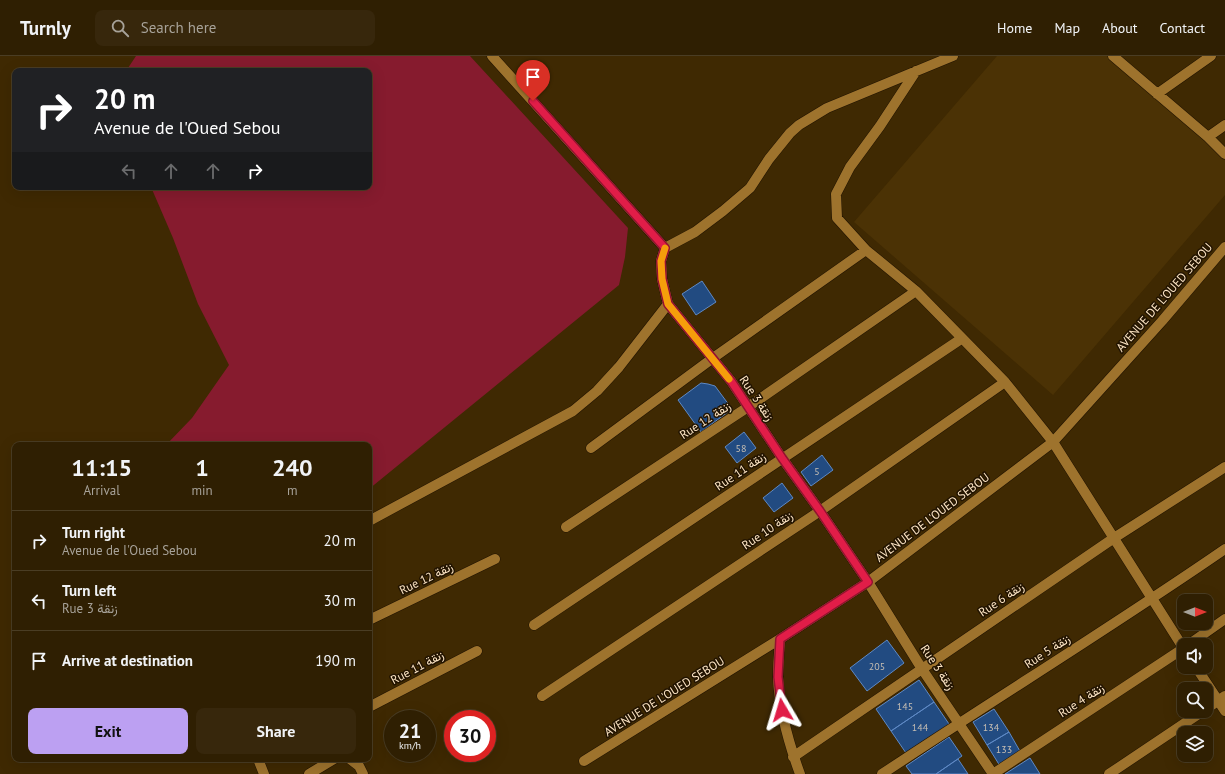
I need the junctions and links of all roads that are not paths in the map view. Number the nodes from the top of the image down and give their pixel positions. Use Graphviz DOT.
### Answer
graph roads {
  1 [pos="492,56"];
  2 [pos="953,56"];
  3 [pos="1113,56"];
  4 [pos="1211,56"];
  5 [pos="916,71"];
  6 [pos="1157,94"];
  7 [pos="1225,125"];
  8 [pos="1208,137"];
  9 [pos="1225,154"];
  10 [pos="1225,247"];
  11 [pos="665,248"];
  12 [pos="866,250"];
  13 [pos="916,291"];
  14 [pos="668,304"];
  15 [pos="961,339"];
  16 [pos="713,358"];
  17 [pos="1005,382"];
  18 [pos="748,407"];
  19 [pos="1053,442"];
  20 [pos="591,448"];
  21 [pos="782,458"];
  22 [pos="1225,467"];
  23 [pos="820,511"];
  24 [pos="372,519"];
  25 [pos="566,527"];
  26 [pos="1114,538"];
  27 [pos="1225,549"];
  28 [pos="495,559"];
  29 [pos="868,582"];
  30 [pos="1152,599"];
  31 [pos="372,619"];
  32 [pos="1225,619"];
  33 [pos="534,625"];
  34 [pos="1177,638"];
  35 [pos="1198,638"];
  36 [pos="780,639"];
  37 [pos="476,651"];
  38 [pos="1177,654"];
  39 [pos="922,669"];
  40 [pos="1202,674"];
  41 [pos="542,696"];
  42 [pos="1222,698"];
  43 [pos="1213,704"];
  44 [pos="372,705"];
  45 [pos="1225,710"];
  46 [pos="1193,718"];
  47 [pos="960,723"];
  48 [pos="793,757"];
  49 [pos="584,761"];
  50 [pos="259,762"];
  51 [pos="329,762"];
  52 [pos="354,762"];
  53 [pos="264,774"];
  54 [pos="309,774"];
  55 [pos="363,774"];
  56 [pos="800,774"];
  57 [pos="882,774"];
  58 [pos="993,774"];
  59 [pos="1109,774"];
  1 -- 11 [label="street"];
  2 -- 5 [label="street"];
  3 -- 6 [label="street"];
  4 -- 6 [label="street"];
  5 -- 11 [label="street"];
  5 -- 12 [label="street"];
  6 -- 8 [label="street"];
  7 -- 8 [label="street"];
  8 -- 9 [label="street"];
  10 -- 19 [label="street, AVENUE DE L'OUED SEBOU"];
  11 -- 14 [label="street, Rue 3 زنقة"];
  12 -- 13 [label="street"];
  12 -- 16 [label="street"];
  13 -- 15 [label="street"];
  13 -- 18 [label="street, Rue 12 زنقة"];
  14 -- 16 [label="street, Rue 3 زنقة"];
  14 -- 24 [label="street"];
  15 -- 17 [label="street"];
  15 -- 21 [label="street, Rue 11 زنقة"];
  16 -- 18 [label="street, Rue 3 زنقة"];
  16 -- 20 [label="street"];
  17 -- 19 [label="street"];
  17 -- 23 [label="street, Rue 10 زنقة"];
  18 -- 21 [label="street, Rue 3 زنقة"];
  18 -- 25 [label="street, Rue 12 زنقة"];
  19 -- 26 [label="street"];
  19 -- 29 [label="street, AVENUE DE L'OUED SEBOU"];
  21 -- 23 [label="street, Rue 3 زنقة"];
  21 -- 33 [label="street, Rue 11 زنقة"];
  22 -- 26 [label="street, Rue 6 زنقة"];
  23 -- 29 [label="street, Rue 3 زنقة"];
  23 -- 41 [label="street, Rue 10 زنقة"];
  26 -- 30 [label="street"];
  26 -- 39 [label="street, Rue 6 زنقة"];
  27 -- 30 [label="street, Rue 5 زنقة"];
  28 -- 31 [label="street, Rue 12 زنقة"];
  29 -- 36 [label="street, AVENUE DE L'OUED SEBOU"];
  29 -- 39 [label="street, Rue 3 زنقة"];
  30 -- 34 [label="street"];
  30 -- 47 [label="street, Rue 5 زنقة"];
  32 -- 35 [label="street"];
  36 -- 48 [label="street"];
  36 -- 49 [label="street, AVENUE DE L'OUED SEBOU"];
  37 -- 44 [label="street, Rue 11 زنقة"];
  38 -- 58 [label="street, Rue 4 زنقة"];
  39 -- 47 [label="street, Rue 3 زنقة"];
  39 -- 48 [label="street, Rue 6 زنقة"];
  40 -- 42 [label="street"];
  42 -- 43 [label="street"];
  42 -- 45 [label="street"];
  46 -- 59 [label="street"];
  47 -- 57 [label="street, Rue 5 زنقة"];
  47 -- 58 [label="street, Rue 3 زنقة"];
  48 -- 56 [label="street"];
  50 -- 53 [label="street"];
  51 -- 54 [label="street"];
  52 -- 55 [label="street"];
}
